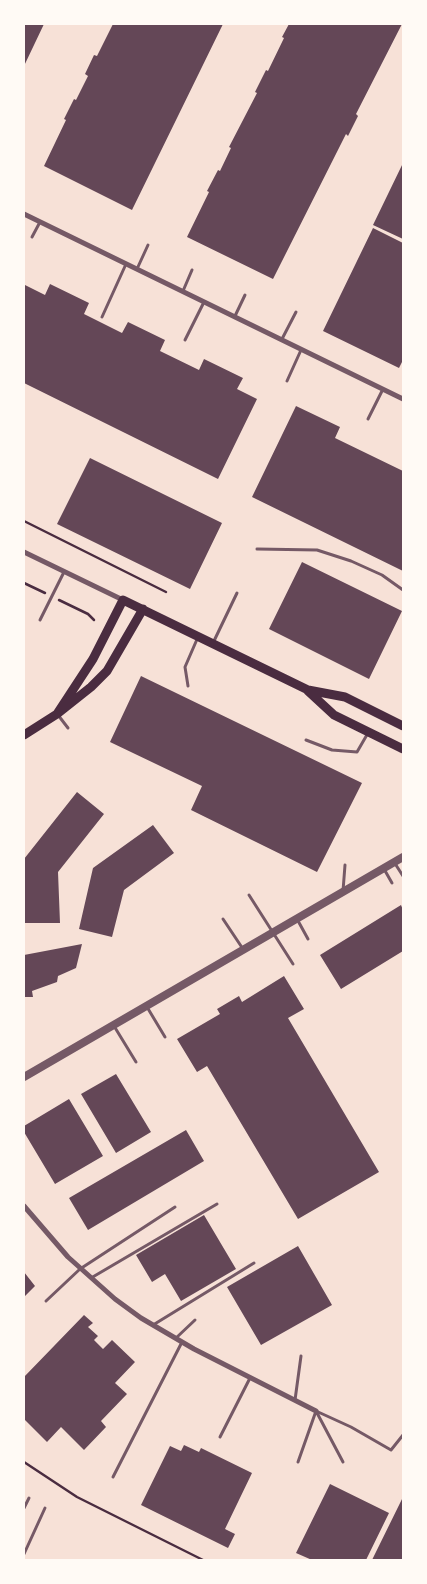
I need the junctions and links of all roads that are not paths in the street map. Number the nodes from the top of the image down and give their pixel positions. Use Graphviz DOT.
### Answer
graph roads {
  1 [pos="24,214"];
  2 [pos="40,221"];
  3 [pos="32,237"];
  4 [pos="148,245"];
  5 [pos="126,264"];
  6 [pos="137,269"];
  7 [pos="192,270"];
  8 [pos="183,291"];
  9 [pos="245,294"];
  10 [pos="204,302"];
  11 [pos="296,312"];
  12 [pos="235,316"];
  13 [pos="102,317"];
  14 [pos="282,339"];
  15 [pos="185,340"];
  16 [pos="302,349"];
  17 [pos="287,381"];
  18 [pos="383,389"];
  19 [pos="403,399"];
  20 [pos="368,419"];
  21 [pos="257,549"];
  22 [pos="24,552"];
  23 [pos="64,571"];
  24 [pos="403,590"];
  25 [pos="237,593"];
  26 [pos="123,600"];
  27 [pos="143,609"];
  28 [pos="40,620"];
  29 [pos="198,636"];
  30 [pos="213,643"];
  31 [pos="188,686"];
  32 [pos="308,690"];
  33 [pos="57,714"];
  34 [pos="403,726"];
  35 [pos="68,728"];
  36 [pos="368,732"];
  37 [pos="24,735"];
  38 [pos="306,740"];
  39 [pos="403,749"];
  40 [pos="403,857"];
  41 [pos="394,862"];
  42 [pos="345,865"];
  43 [pos="383,868"];
  44 [pos="403,876"];
  45 [pos="392,884"];
  46 [pos="343,891"];
  47 [pos="249,895"];
  48 [pos="296,918"];
  49 [pos="223,919"];
  50 [pos="273,932"];
  51 [pos="308,939"];
  52 [pos="243,950"];
  53 [pos="292,964"];
  54 [pos="146,1006"];
  55 [pos="114,1025"];
  56 [pos="165,1037"];
  57 [pos="136,1062"];
  58 [pos="24,1077"];
  59 [pos="217,1204"];
  60 [pos="175,1207"];
  61 [pos="25,1210"];
  62 [pos="254,1263"];
  63 [pos="80,1269"];
  64 [pos="90,1278"];
  65 [pos="46,1301"];
  66 [pos="194,1320"];
  67 [pos="153,1325"];
  68 [pos="175,1339"];
  69 [pos="182,1342"];
  70 [pos="301,1356"];
  71 [pos="250,1377"];
  72 [pos="295,1400"];
  73 [pos="316,1411"];
  74 [pos="403,1435"];
  75 [pos="220,1437"];
  76 [pos="298,1462"];
  77 [pos="343,1462"];
  78 [pos="113,1476"];
  79 [pos="29,1498"];
  80 [pos="24,1508"];
  81 [pos="45,1508"];
  82 [pos="24,1554"];
  1 -- 2 [label="street"];
  2 -- 3 [label="lane"];
  2 -- 5 [label="street"];
  4 -- 6 [label="lane"];
  5 -- 6 [label="street"];
  5 -- 13 [label="lane"];
  6 -- 8 [label="street"];
  7 -- 8 [label="lane"];
  8 -- 10 [label="street"];
  9 -- 12 [label="lane"];
  10 -- 12 [label="street"];
  10 -- 15 [label="lane"];
  11 -- 14 [label="lane"];
  12 -- 14 [label="street"];
  14 -- 16 [label="street"];
  16 -- 17 [label="lane"];
  16 -- 18 [label="street"];
  18 -- 19 [label="street"];
  18 -- 20 [label="lane"];
  21 -- 24 [label="lane"];
  22 -- 23 [label="street"];
  23 -- 26 [label="street"];
  23 -- 28 [label="lane"];
  25 -- 30 [label="lane"];
  26 -- 27 [label="main road"];
  26 -- 33 [label="main road"];
  27 -- 29 [label="main road"];
  27 -- 33 [label="main road"];
  29 -- 30 [label="main road"];
  29 -- 31 [label="lane"];
  30 -- 32 [label="main road"];
  32 -- 34 [label="main road"];
  32 -- 36 [label="main road"];
  33 -- 35 [label="lane"];
  33 -- 37 [label="main road"];
  36 -- 38 [label="lane"];
  36 -- 39 [label="main road"];
  40 -- 41 [label="street"];
  41 -- 43 [label="street"];
  41 -- 44 [label="lane"];
  42 -- 46 [label="lane"];
  43 -- 45 [label="lane"];
  43 -- 46 [label="street"];
  46 -- 48 [label="street"];
  47 -- 50 [label="lane"];
  48 -- 50 [label="street"];
  48 -- 51 [label="lane"];
  49 -- 52 [label="lane"];
  50 -- 52 [label="street"];
  50 -- 53 [label="lane"];
  52 -- 54 [label="street"];
  54 -- 55 [label="street"];
  54 -- 56 [label="lane"];
  55 -- 57 [label="lane"];
  55 -- 58 [label="street"];
  59 -- 64 [label="lane"];
  60 -- 63 [label="lane"];
  61 -- 63 [label="street"];
  62 -- 67 [label="lane"];
  63 -- 64 [label="street"];
  63 -- 65 [label="lane"];
  64 -- 67 [label="street"];
  66 -- 68 [label="lane"];
  67 -- 68 [label="street"];
  68 -- 69 [label="street"];
  69 -- 71 [label="street"];
  69 -- 78 [label="lane"];
  70 -- 72 [label="lane"];
  71 -- 72 [label="street"];
  71 -- 75 [label="lane"];
  72 -- 73 [label="street"];
  73 -- 74 [label="lane"];
  73 -- 76 [label="lane"];
  73 -- 77 [label="lane"];
  79 -- 80 [label="lane"];
  81 -- 82 [label="lane"];
}
